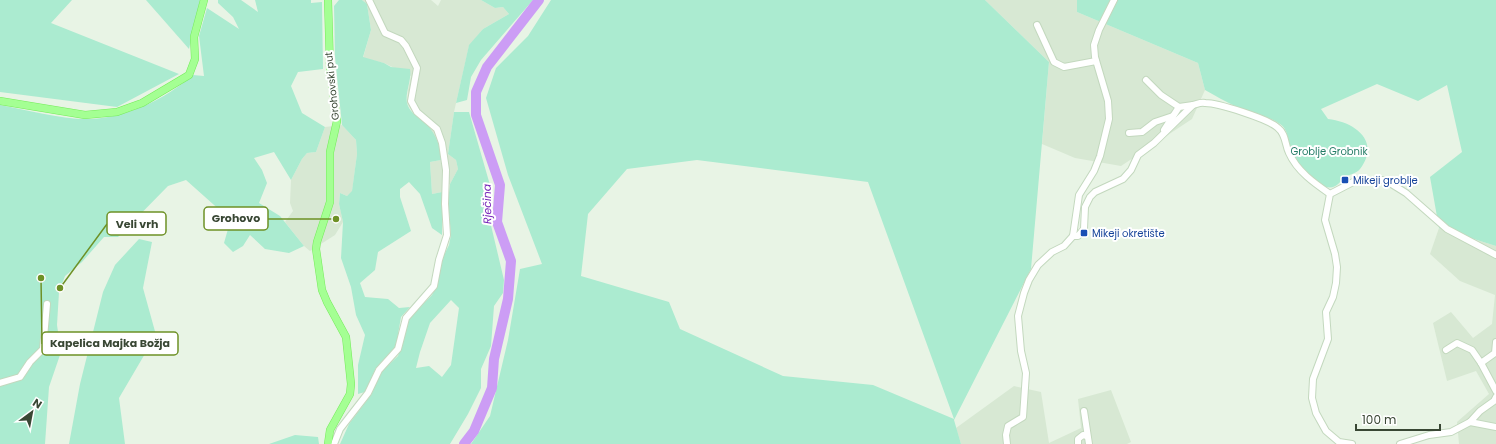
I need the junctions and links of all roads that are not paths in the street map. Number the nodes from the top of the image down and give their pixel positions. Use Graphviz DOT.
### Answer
graph roads {
  1 [pos="204,0"];
  2 [pos="328,0"];
  3 [pos="369,0"];
  4 [pos="1114,0"];
  5 [pos="1037,25"];
  6 [pos="1096,61"];
  7 [pos="1146,80"];
  8 [pos="0,101"];
  9 [pos="1193,105"];
  10 [pos="1179,107"];
  11 [pos="1173,116"];
  12 [pos="1129,133"];
  13 [pos="1162,135"];
  14 [pos="1330,194"];
  15 [pos="1073,236"];
  16 [pos="1496,255"];
  17 [pos="47,304"];
  18 [pos="1496,342"];
  19 [pos="1446,350"];
  20 [pos="1481,363"];
  21 [pos="0,383"];
  22 [pos="1496,391"];
  23 [pos="1496,398"];
  24 [pos="1084,411"];
  25 [pos="1470,422"];
  26 [pos="1496,427"];
  27 [pos="1087,436"];
  28 [pos="1339,443"];
  29 [pos="328,444"];
  30 [pos="334,444"];
  31 [pos="1007,444"];
  32 [pos="1078,444"];
  33 [pos="1089,444"];
  34 [pos="1352,444"];
  35 [pos="1400,444"];
  1 -- 8 [label="main road"];
  2 -- 29 [label="main road, Grohovski put"];
  3 -- 30 [label="street"];
  4 -- 6 [label="street"];
  5 -- 6 [label="street"];
  6 -- 15 [label="street"];
  7 -- 10 [label="street"];
  9 -- 10 [label="street"];
  9 -- 13 [label="street"];
  9 -- 14 [label="street"];
  10 -- 11 [label="street"];
  11 -- 12 [label="street"];
  11 -- 13 [label="street"];
  13 -- 15 [label="street"];
  14 -- 16 [label="street"];
  14 -- 28 [label="street"];
  15 -- 31 [label="street"];
  17 -- 21 [label="street"];
  18 -- 20 [label="street"];
  19 -- 20 [label="street"];
  20 -- 22 [label="street"];
  23 -- 25 [label="street"];
  24 -- 27 [label="street"];
  25 -- 26 [label="street"];
  25 -- 35 [label="street"];
  27 -- 32 [label="street"];
  27 -- 33 [label="street"];
  28 -- 34 [label="street"];
}
